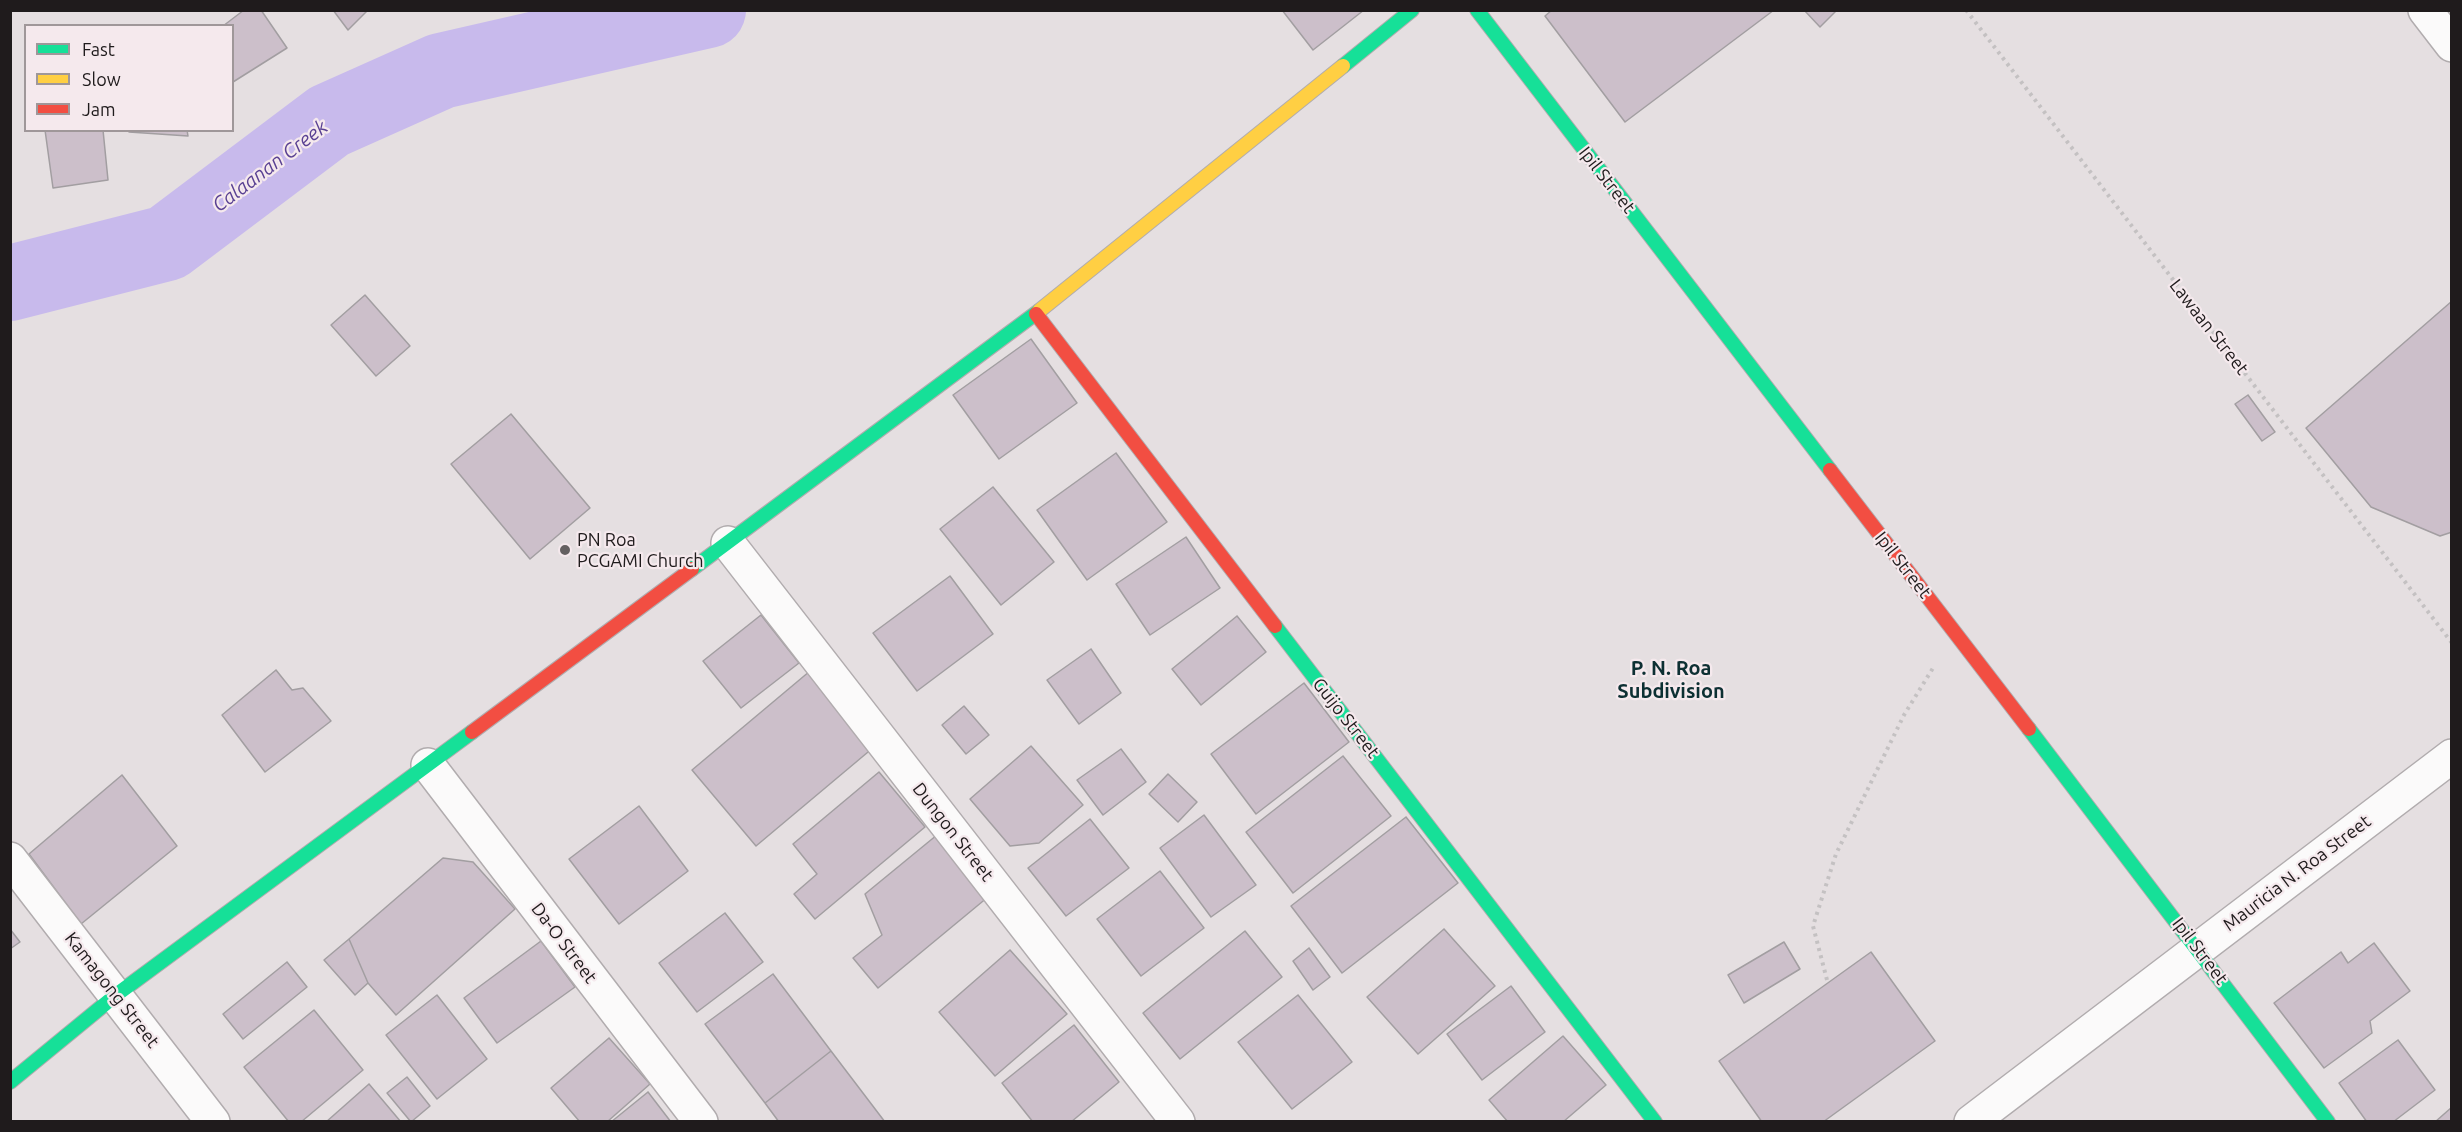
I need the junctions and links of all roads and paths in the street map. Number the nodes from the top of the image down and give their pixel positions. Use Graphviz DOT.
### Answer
graph roads {
  1 [pos="1412,10"];
  2 [pos="1477,10"];
  3 [pos="1966,10"];
  4 [pos="2425,10"];
  5 [pos="2451,45"];
  6 [pos="1036,314"];
  7 [pos="728,543"];
  8 [pos="1953,630"];
  9 [pos="2451,643"];
  10 [pos="2451,756"];
  11 [pos="428,765"];
  12 [pos="10,860"];
  13 [pos="2198,949"];
  14 [pos="1827,980"];
  15 [pos="116,995"];
  16 [pos="10,1083"];
  17 [pos="213,1122"];
  18 [pos="701,1122"];
  19 [pos="1178,1122"];
  20 [pos="1656,1122"];
  21 [pos="1971,1122"];
  22 [pos="2328,1122"];
  1 -- 6 [label="street"];
  2 -- 8 [label="street, Ipil Street"];
  3 -- 9 [label="path, Lawaan Street"];
  4 -- 5 [label="street"];
  6 -- 7 [label="street"];
  6 -- 20 [label="street, Guijo Street"];
  7 -- 11 [label="street"];
  7 -- 19 [label="street, Dungon Street"];
  8 -- 13 [label="street, Ipil Street"];
  8 -- 14 [label="path"];
  10 -- 13 [label="street, Mauricia N. Roa Street"];
  11 -- 15 [label="street"];
  11 -- 18 [label="street, Da-O Street"];
  12 -- 15 [label="street, Kamagong Street"];
  13 -- 21 [label="street, Mauricia N. Roa Street"];
  13 -- 22 [label="street, Ipil Street"];
  15 -- 16 [label="street"];
  15 -- 17 [label="street, Kamagong Street"];
}
